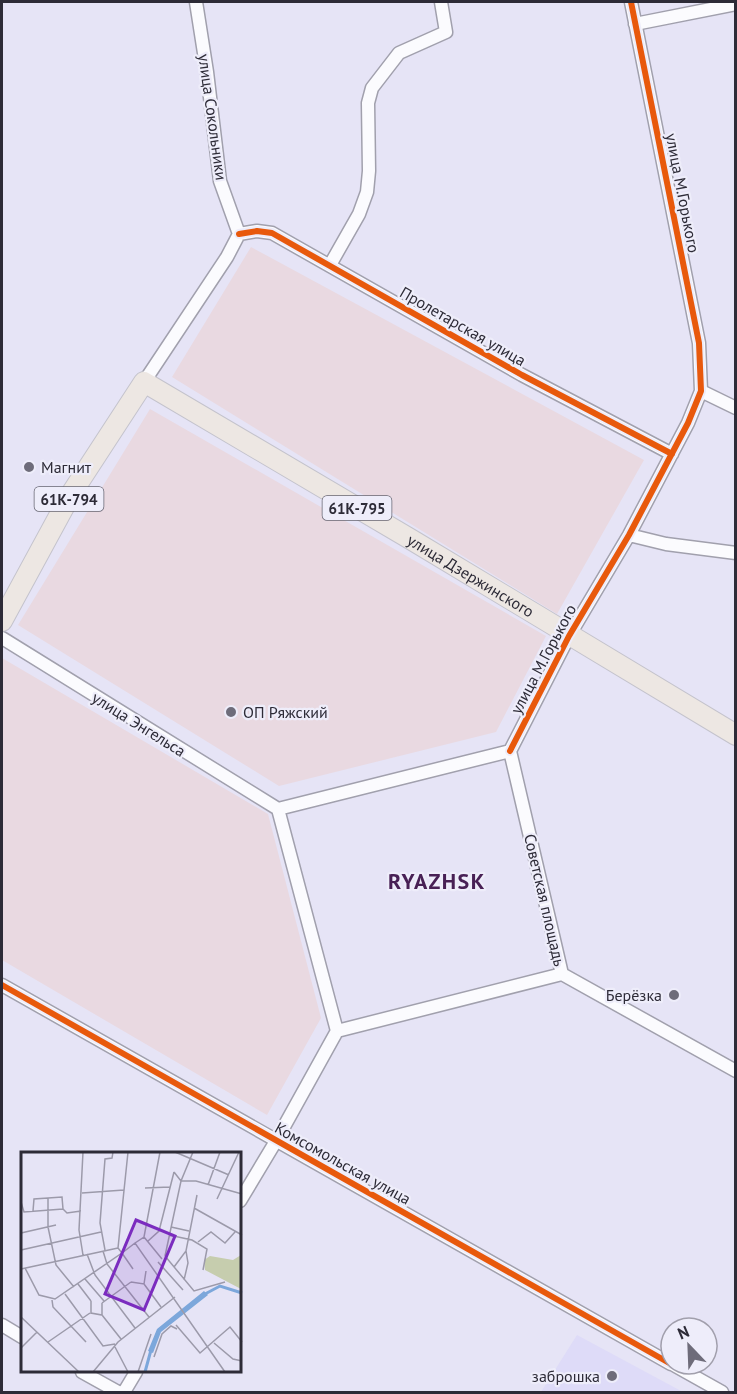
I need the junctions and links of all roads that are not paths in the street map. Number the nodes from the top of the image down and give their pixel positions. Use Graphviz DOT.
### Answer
graph roads {
  1 [pos="196,2"];
  2 [pos="441,2"];
  3 [pos="631,2"];
  4 [pos="735,4"];
  5 [pos="635,24"];
  6 [pos="239,234"];
  7 [pos="330,265"];
  8 [pos="144,382"];
  9 [pos="701,391"];
  10 [pos="735,408"];
  11 [pos="672,454"];
  12 [pos="629,535"];
  13 [pos="735,554"];
  14 [pos="2,621"];
  15 [pos="569,636"];
  16 [pos="2,638"];
  17 [pos="735,735"];
  18 [pos="510,751"];
  19 [pos="278,809"];
  20 [pos="562,974"];
  21 [pos="2,985"];
  22 [pos="337,1031"];
  23 [pos="735,1071"];
  24 [pos="276,1141"];
  25 [pos="242,1198"];
  26 [pos="2,1324"];
  27 [pos="21,1336"];
  28 [pos="659,1357"];
  29 [pos="85,1373"];
  30 [pos="135,1373"];
  31 [pos="693,1376"];
  32 [pos="117,1392"];
  33 [pos="124,1392"];
  34 [pos="722,1392"];
  1 -- 6 [label="street, улица Сокольники"];
  2 -- 7 [label="street"];
  3 -- 5 [label="street, улица М.Горького"];
  4 -- 5 [label="street"];
  5 -- 9 [label="street, улица М.Горького"];
  6 -- 7 [label="street, Пролетарская улица"];
  6 -- 8 [label="street"];
  7 -- 11 [label="street, Пролетарская улица"];
  8 -- 14 [label="main road, 61К-794"];
  8 -- 15 [label="main road, улица Дзержинского / 61К-795"];
  9 -- 10 [label="street"];
  9 -- 11 [label="street, улица М.Горького"];
  11 -- 12 [label="street, улица М.Горького"];
  12 -- 13 [label="street"];
  12 -- 15 [label="street, улица М.Горького"];
  15 -- 17 [label="main road, улица Дзержинского / 61К-795"];
  15 -- 18 [label="street, улица М.Горького"];
  16 -- 19 [label="street, улица Энгельса"];
  18 -- 19 [label="street"];
  18 -- 20 [label="street, Советская площадь"];
  19 -- 22 [label="street"];
  20 -- 22 [label="street, Советская площадь"];
  20 -- 23 [label="street"];
  21 -- 24 [label="street, Комсомольская улица"];
  22 -- 24 [label="street"];
  24 -- 25 [label="street"];
  24 -- 28 [label="street, Комсомольская улица"];
  26 -- 27 [label="street"];
  29 -- 32 [label="street"];
  30 -- 33 [label="street"];
  31 -- 34 [label="street, Комсомольская улица"];
}
